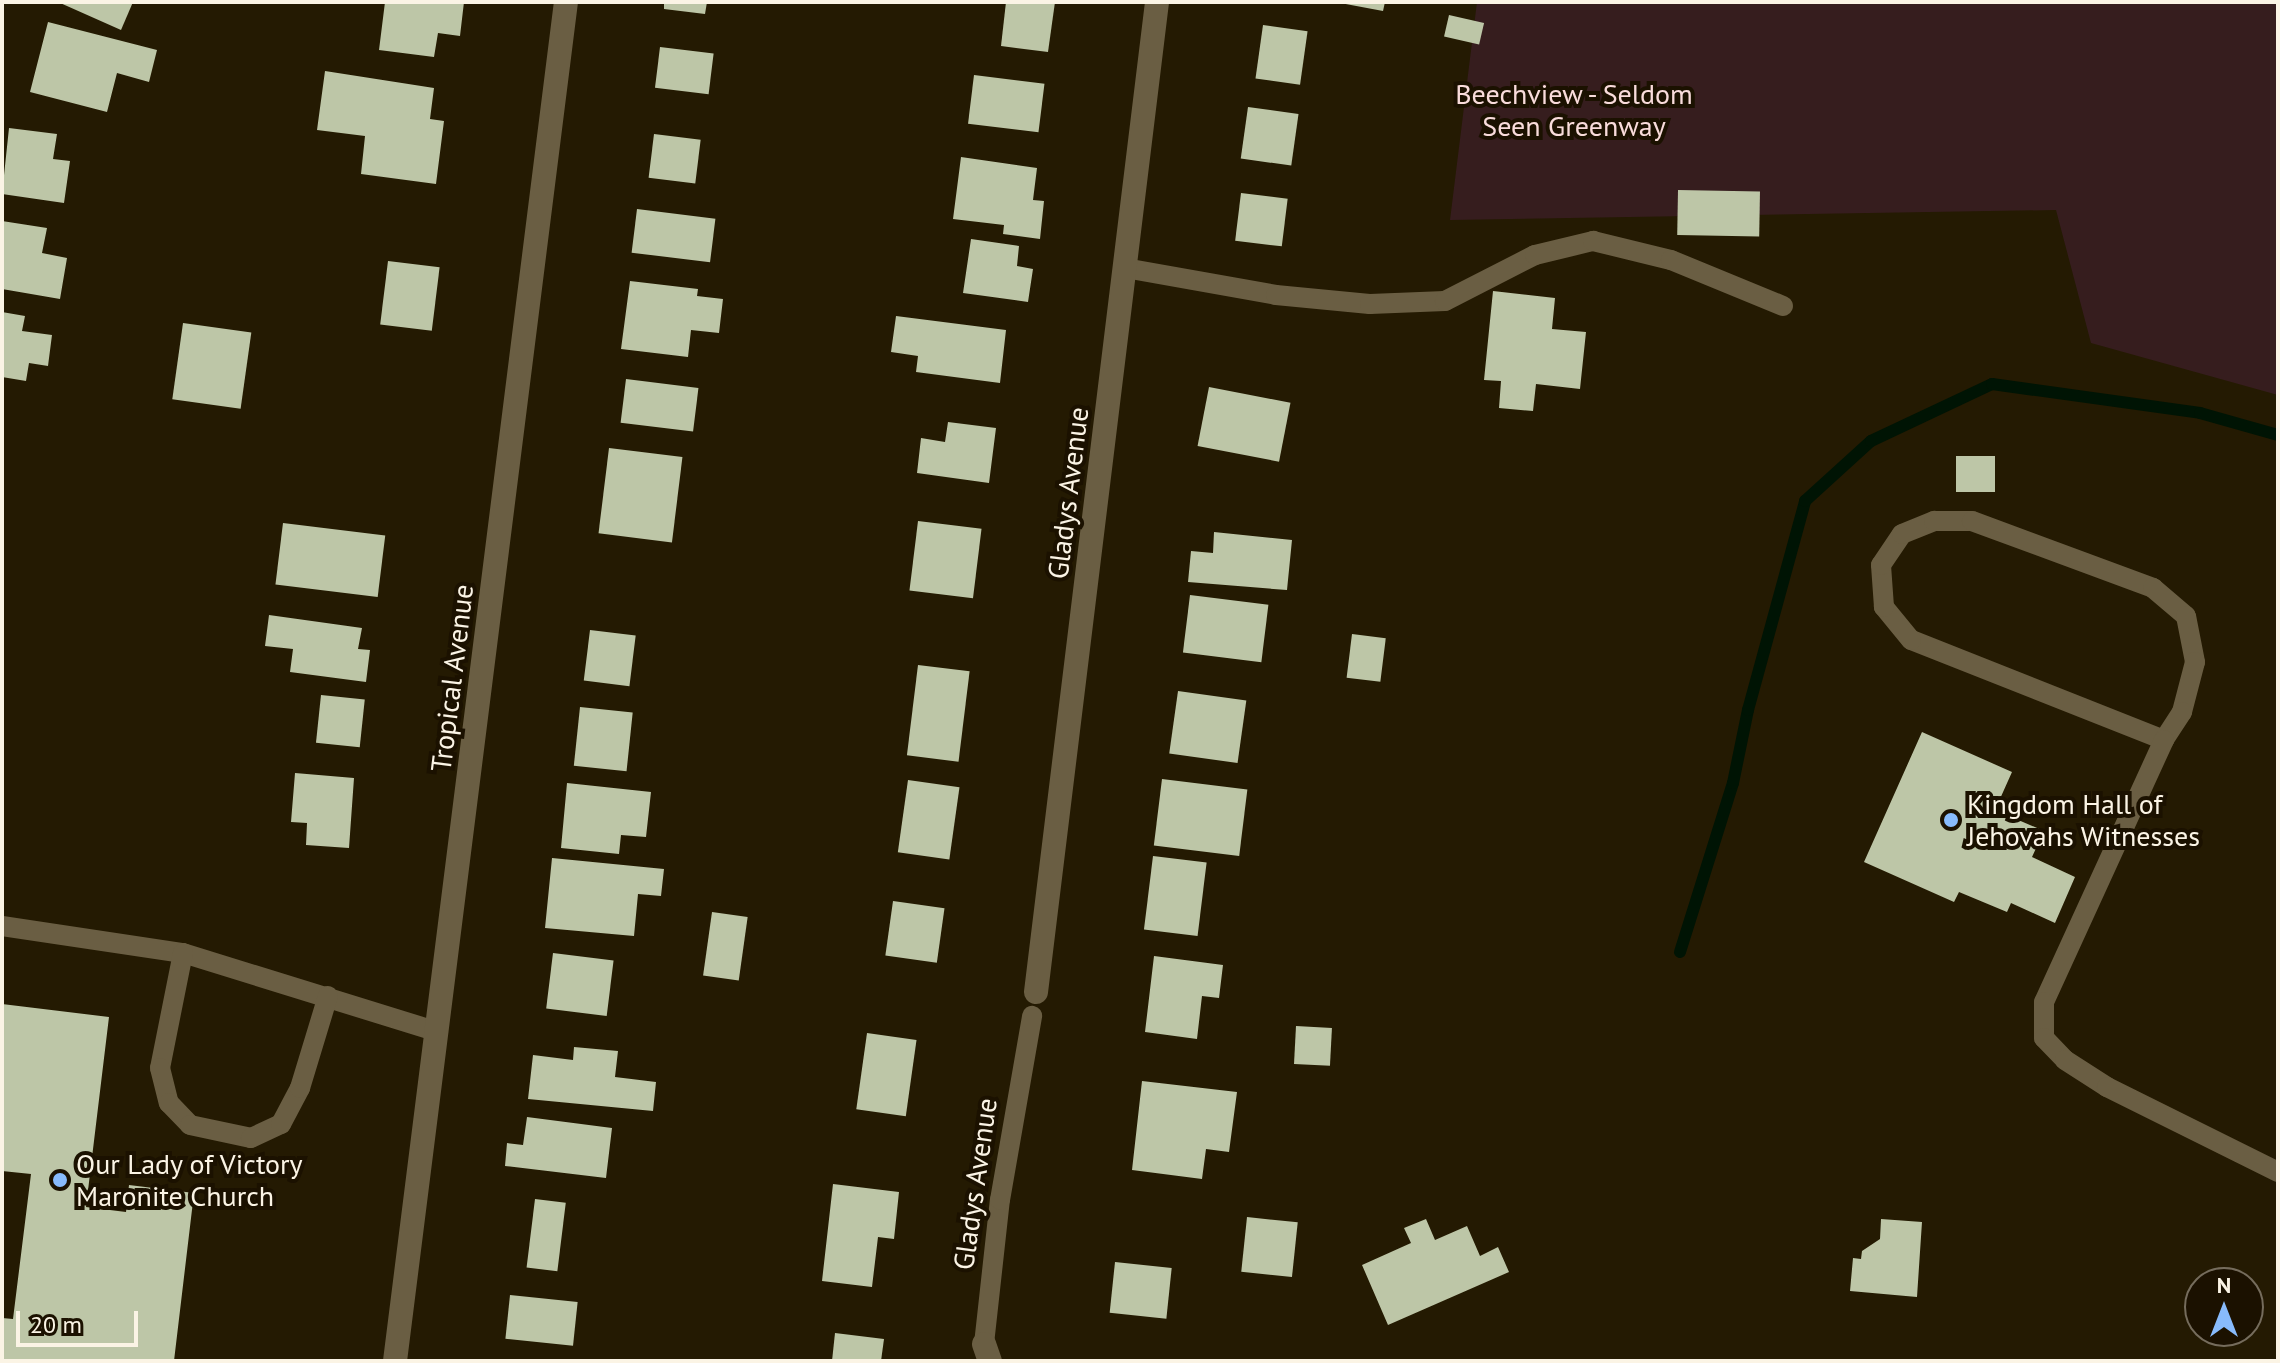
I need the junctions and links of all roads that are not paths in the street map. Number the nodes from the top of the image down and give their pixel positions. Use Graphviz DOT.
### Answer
graph roads {
  1 [pos="566,2"];
  2 [pos="1157,2"];
  3 [pos="1125,268"];
  4 [pos="1783,306"];
  5 [pos="2164,740"];
  6 [pos="2,926"];
  7 [pos="183,953"];
  8 [pos="1036,992"];
  9 [pos="328,996"];
  10 [pos="1032,1016"];
  11 [pos="438,1032"];
  12 [pos="2278,1172"];
  13 [pos="987,1352"];
  14 [pos="395,1361"];
  1 -- 11 [label="street, Tropical Avenue"];
  2 -- 3 [label="street, Gladys Avenue"];
  3 -- 4 [label="lane"];
  3 -- 8 [label="street, Gladys Avenue"];
  5 -- 5 [label="lane"];
  5 -- 12 [label="lane"];
  6 -- 7 [label="lane"];
  7 -- 9 [label="lane"];
  7 -- 9 [label="lane"];
  9 -- 11 [label="lane"];
  10 -- 13 [label="lane, Gladys Avenue"];
  11 -- 14 [label="street, Tropical Avenue"];
}
